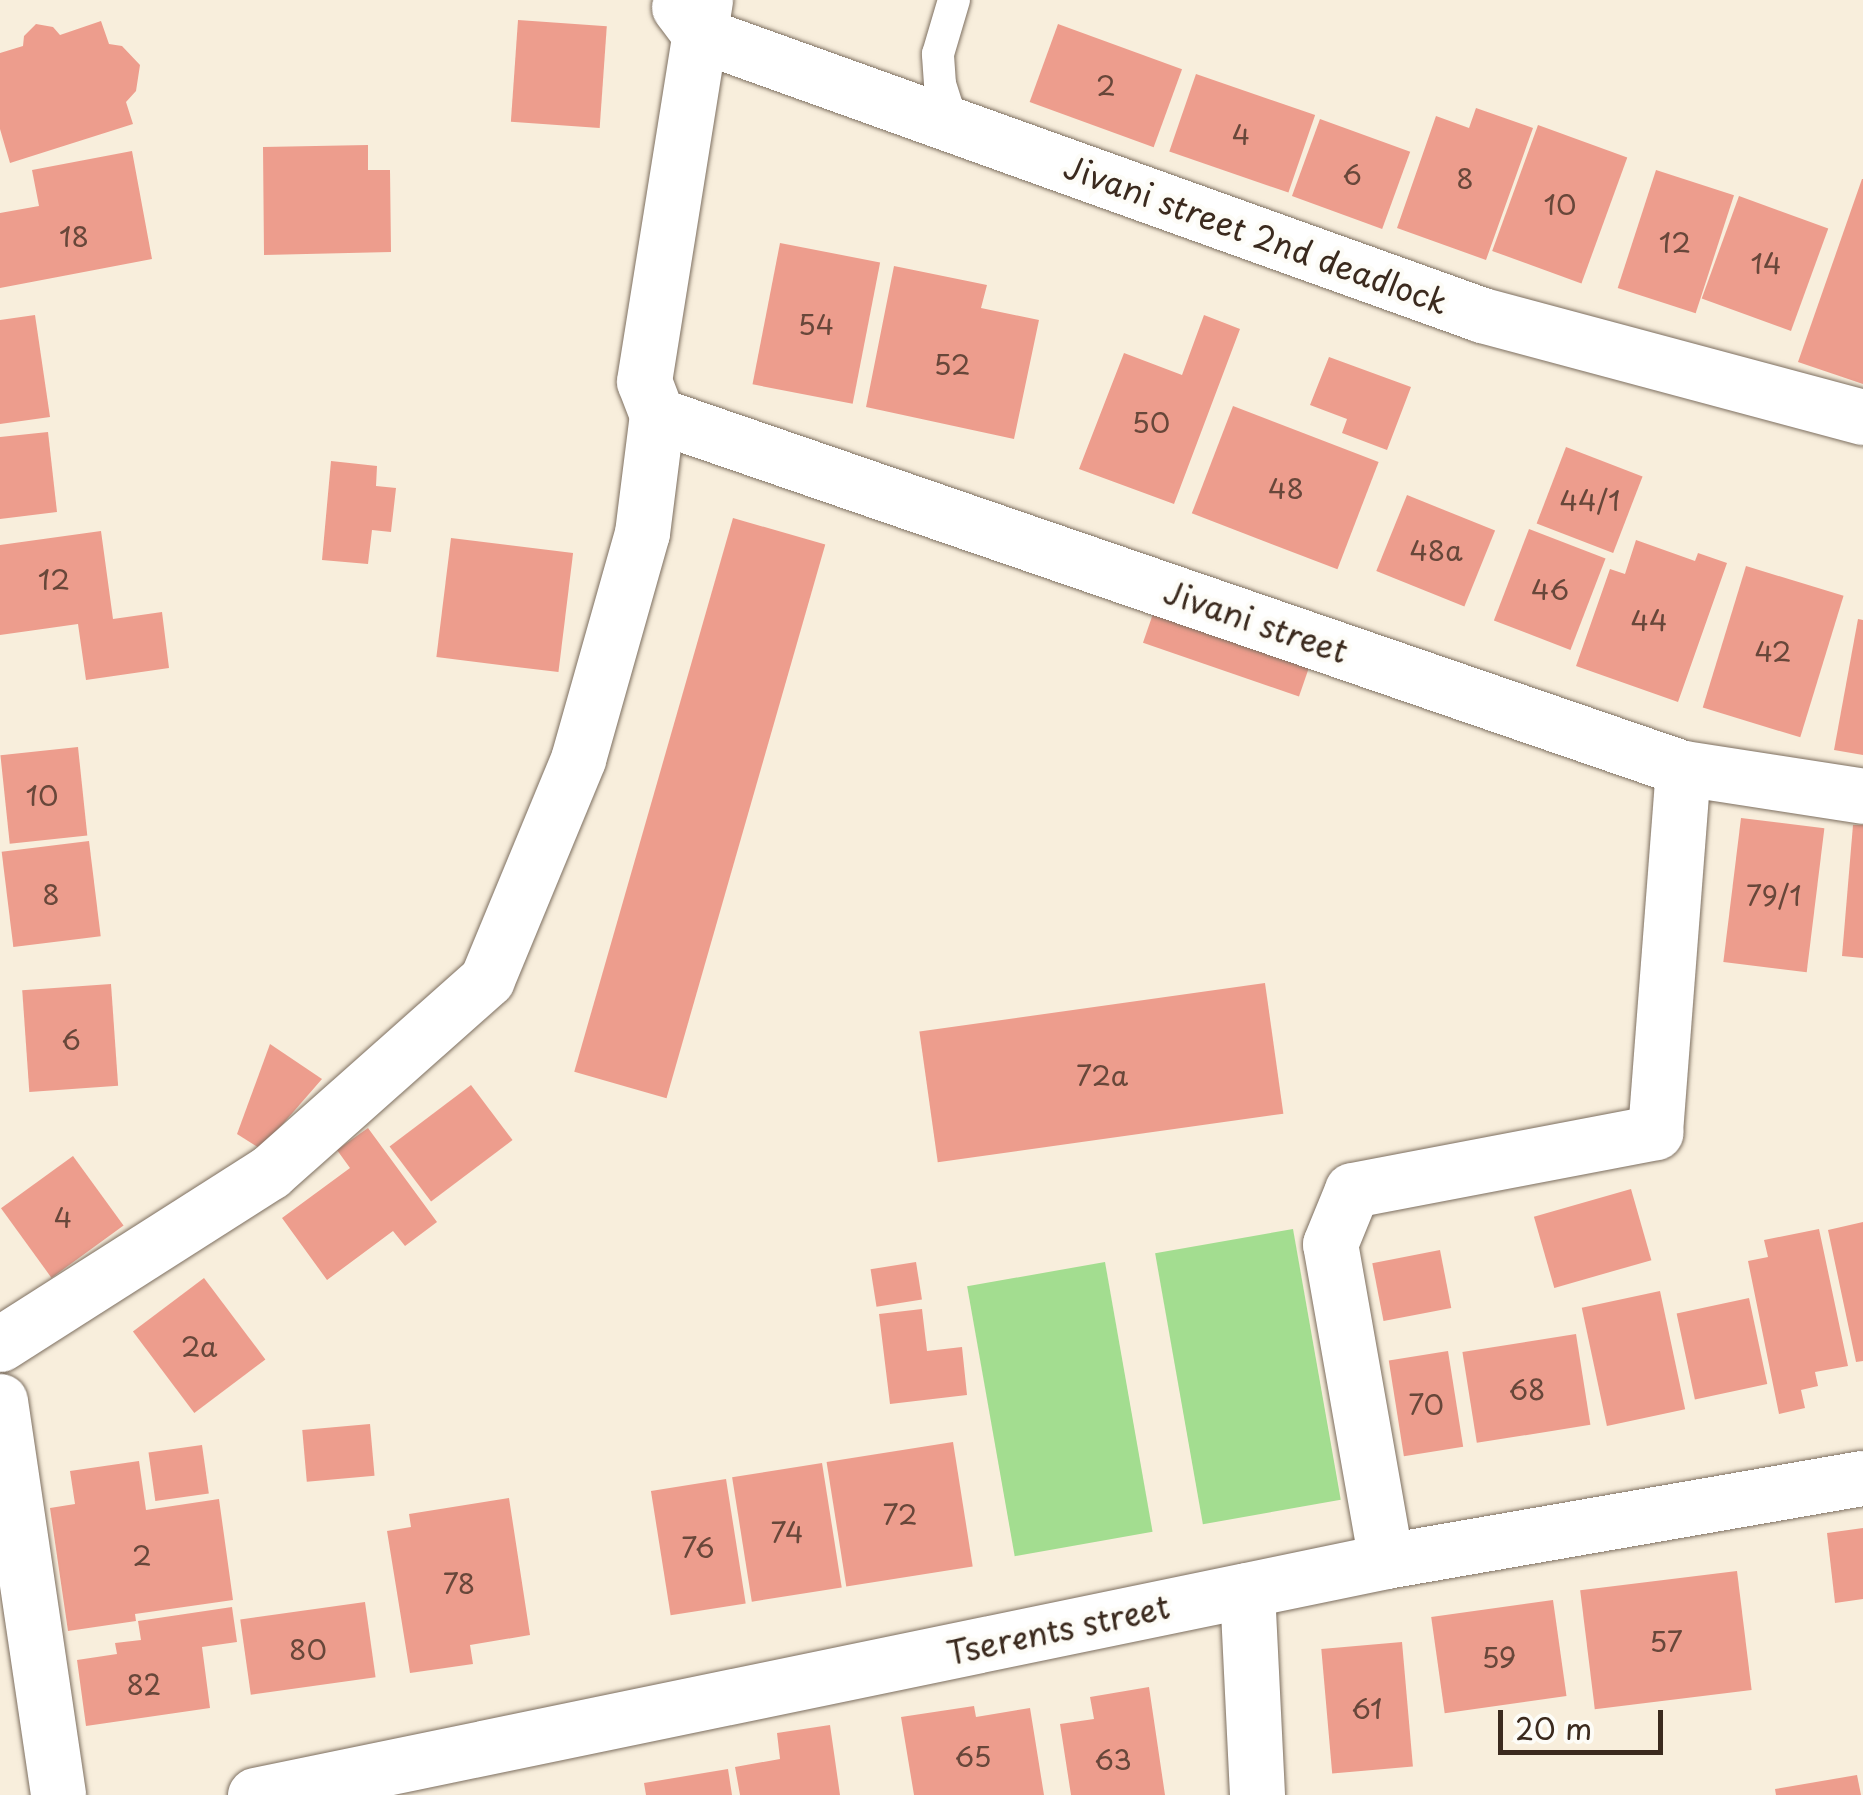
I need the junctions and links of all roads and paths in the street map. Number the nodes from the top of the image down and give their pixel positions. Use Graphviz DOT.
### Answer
graph roads {
  1 [pos="954,0"];
  2 [pos="693,11"];
  3 [pos="953,126"];
  4 [pos="657,415"];
  5 [pos="1863,417"];
  6 [pos="1684,768"];
  7 [pos="1863,796"];
  8 [pos="0,1344"];
  9 [pos="0,1402"];
  10 [pos="1863,1478"];
  11 [pos="1386,1561"];
  12 [pos="1247,1590"];
  13 [pos="58,1795"];
  14 [pos="255,1795"];
  15 [pos="1257,1795"];
  1 -- 3 [label="lane"];
  2 -- 3 [label="street, Jivani street 2nd deadlock"];
  2 -- 4 [label="street"];
  3 -- 5 [label="street, Jivani street 2nd deadlock"];
  4 -- 6 [label="street, Jivani street"];
  4 -- 8 [label="street"];
  6 -- 7 [label="street, Jivani street"];
  6 -- 11 [label="street"];
  9 -- 13 [label="street"];
  10 -- 11 [label="street, Tserents street"];
  11 -- 12 [label="street, Tserents street"];
  12 -- 14 [label="street, Tserents street"];
  12 -- 15 [label="street"];
}
